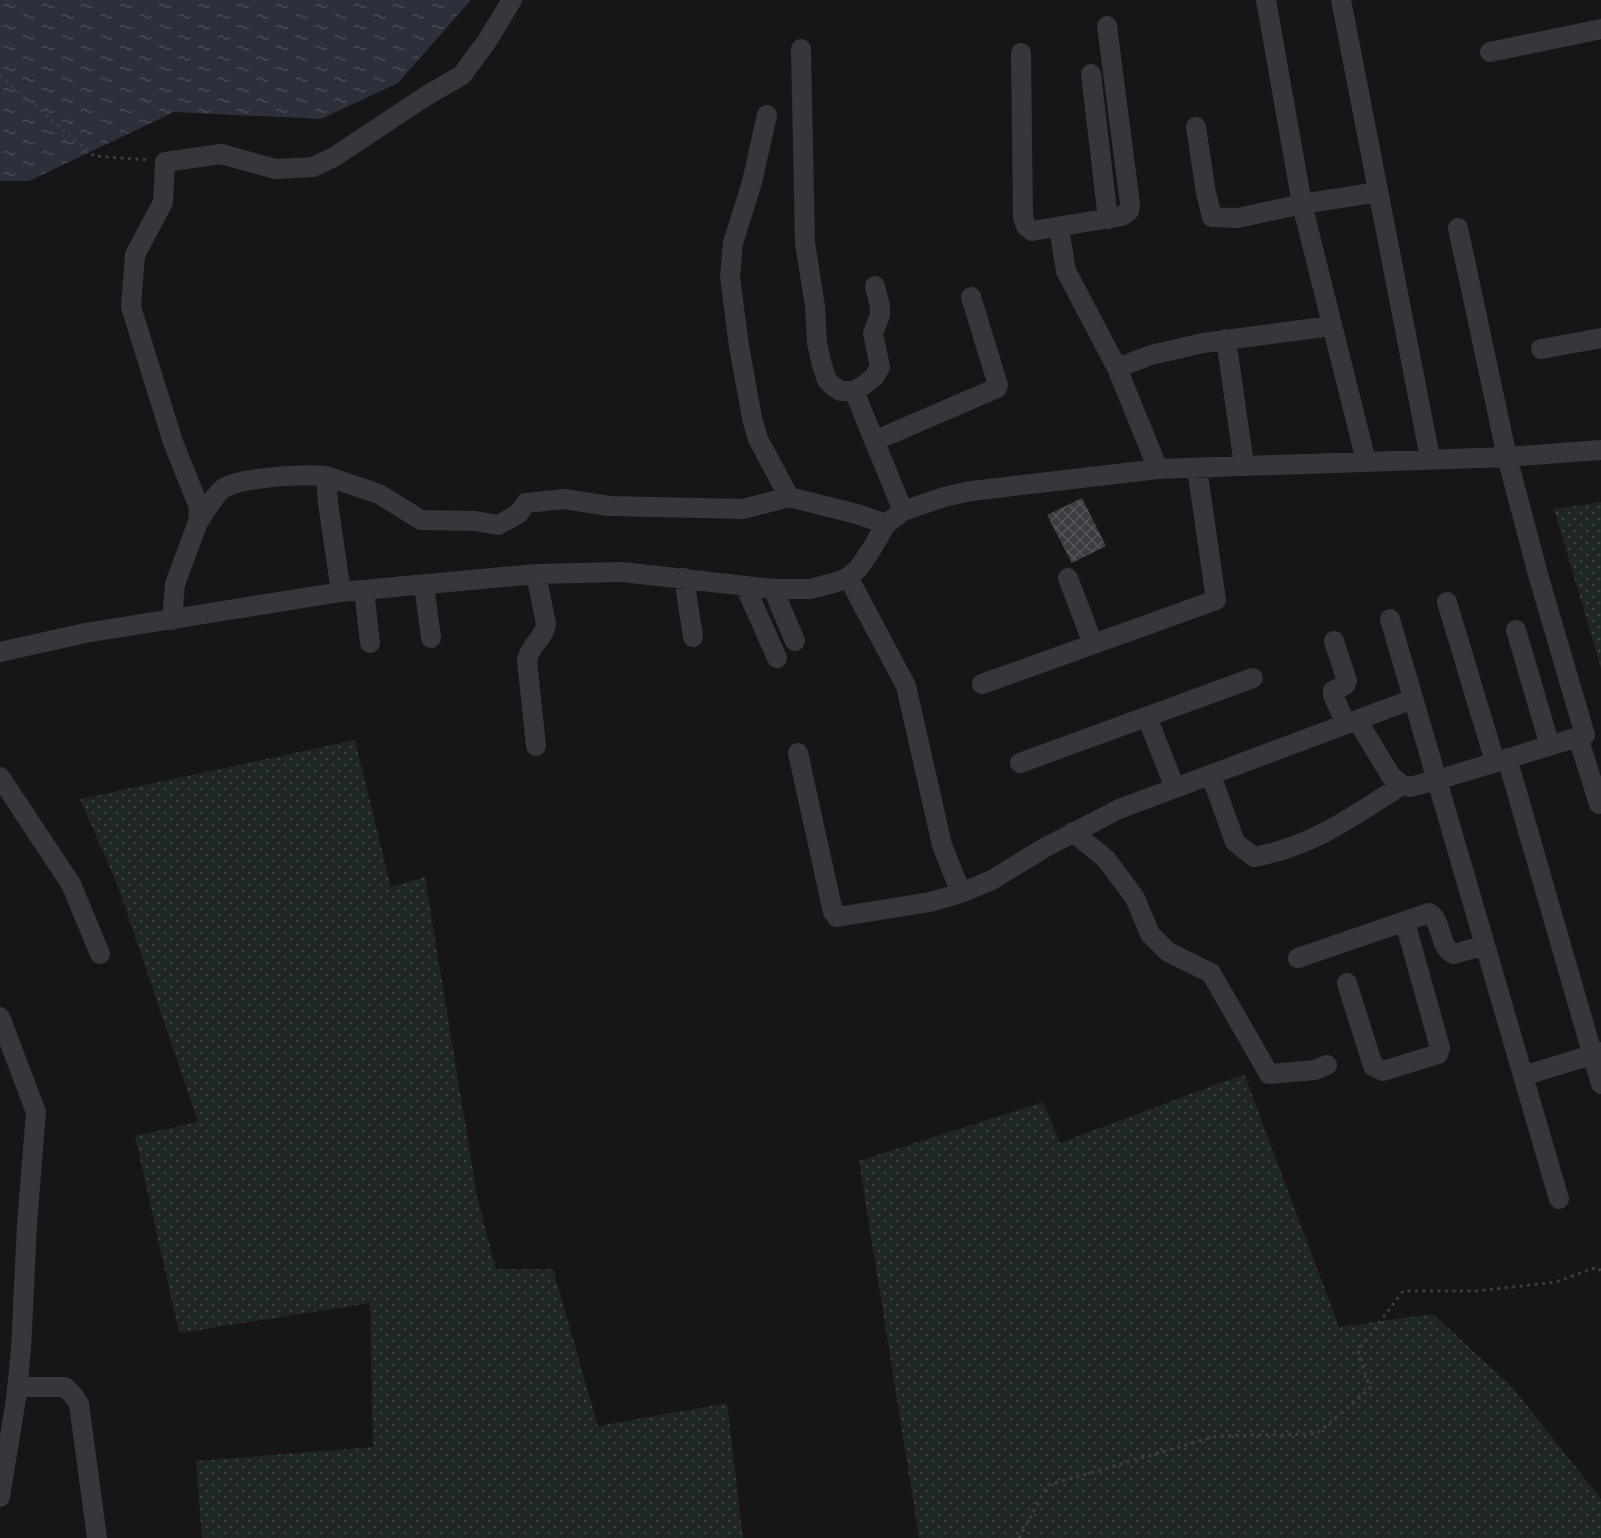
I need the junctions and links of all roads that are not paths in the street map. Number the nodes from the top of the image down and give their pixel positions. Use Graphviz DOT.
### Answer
graph roads {
  1 [pos="512,0"];
  2 [pos="1266,0"];
  3 [pos="1341,0"];
  4 [pos="1107,26"];
  5 [pos="1601,29"];
  6 [pos="801,49"];
  7 [pos="1490,52"];
  8 [pos="1021,53"];
  9 [pos="1091,74"];
  10 [pos="767,115"];
  11 [pos="1197,126"];
  12 [pos="1378,192"];
  13 [pos="1302,204"];
  14 [pos="1108,219"];
  15 [pos="1059,228"];
  16 [pos="1458,228"];
  17 [pos="875,286"];
  18 [pos="971,297"];
  19 [pos="1331,326"];
  20 [pos="1601,338"];
  21 [pos="1226,339"];
  22 [pos="1541,350"];
  23 [pos="1117,368"];
  24 [pos="854,391"];
  25 [pos="874,441"];
  26 [pos="1601,450"];
  27 [pos="1507,457"];
  28 [pos="1430,458"];
  29 [pos="1365,460"];
  30 [pos="1244,465"];
  31 [pos="1197,468"];
  32 [pos="1158,469"];
  33 [pos="326,476"];
  34 [pos="789,497"];
  35 [pos="903,511"];
  36 [pos="198,522"];
  37 [pos="886,524"];
  38 [pos="536,574"];
  39 [pos="848,577"];
  40 [pos="684,578"];
  41 [pos="1068,578"];
  42 [pos="424,585"];
  43 [pos="745,586"];
  44 [pos="773,589"];
  45 [pos="364,590"];
  46 [pos="341,592"];
  47 [pos="1447,602"];
  48 [pos="1390,619"];
  49 [pos="172,620"];
  50 [pos="1516,630"];
  51 [pos="693,637"];
  52 [pos="431,638"];
  53 [pos="795,641"];
  54 [pos="1334,641"];
  55 [pos="370,643"];
  56 [pos="1093,644"];
  57 [pos="0,652"];
  58 [pos="777,658"];
  59 [pos="1254,678"];
  60 [pos="982,684"];
  61 [pos="1413,699"];
  62 [pos="1147,717"];
  63 [pos="1352,722"];
  64 [pos="1578,737"];
  65 [pos="537,746"];
  66 [pos="1550,746"];
  67 [pos="798,753"];
  68 [pos="1502,760"];
  69 [pos="1020,763"];
  70 [pos="1211,775"];
  71 [pos="0,777"];
  72 [pos="1437,780"];
  73 [pos="1402,785"];
  74 [pos="1175,788"];
  75 [pos="1599,804"];
  76 [pos="1073,832"];
  77 [pos="961,893"];
  78 [pos="1405,922"];
  79 [pos="1485,945"];
  80 [pos="100,954"];
  81 [pos="1298,958"];
  82 [pos="1347,983"];
  83 [pos="0,1017"];
  84 [pos="1597,1053"];
  85 [pos="1327,1065"];
  86 [pos="1523,1076"];
  87 [pos="1601,1084"];
  88 [pos="1559,1199"];
  89 [pos="17,1387"];
  90 [pos="0,1497"];
  91 [pos="98,1538"];
  1 -- 36 [label="street"];
  2 -- 13 [label="street"];
  3 -- 12 [label="street"];
  4 -- 14 [label="street"];
  5 -- 7 [label="street"];
  6 -- 24 [label="street"];
  8 -- 15 [label="street"];
  9 -- 14 [label="street"];
  10 -- 34 [label="street"];
  11 -- 13 [label="street"];
  12 -- 13 [label="street"];
  12 -- 28 [label="street"];
  13 -- 19 [label="street"];
  14 -- 15 [label="street"];
  15 -- 23 [label="street"];
  16 -- 27 [label="street"];
  17 -- 24 [label="street"];
  18 -- 25 [label="street"];
  19 -- 21 [label="street"];
  19 -- 29 [label="street"];
  20 -- 22 [label="street"];
  21 -- 23 [label="street"];
  21 -- 30 [label="street"];
  23 -- 32 [label="street"];
  24 -- 25 [label="street"];
  25 -- 35 [label="street"];
  26 -- 27 [label="street"];
  27 -- 28 [label="street"];
  27 -- 64 [label="street"];
  28 -- 29 [label="street"];
  29 -- 30 [label="street"];
  30 -- 31 [label="street"];
  31 -- 32 [label="street"];
  31 -- 56 [label="street"];
  32 -- 35 [label="street"];
  33 -- 34 [label="street"];
  33 -- 36 [label="street"];
  33 -- 46 [label="street"];
  34 -- 37 [label="street"];
  35 -- 37 [label="street"];
  36 -- 49 [label="street"];
  37 -- 39 [label="street"];
  38 -- 40 [label="street"];
  38 -- 42 [label="street"];
  38 -- 65 [label="street"];
  39 -- 44 [label="street"];
  39 -- 77 [label="street"];
  40 -- 43 [label="street"];
  40 -- 51 [label="street"];
  41 -- 56 [label="street"];
  42 -- 45 [label="street"];
  42 -- 52 [label="street"];
  43 -- 44 [label="street"];
  43 -- 58 [label="street"];
  44 -- 53 [label="street"];
  45 -- 46 [label="street"];
  45 -- 55 [label="street"];
  46 -- 49 [label="street"];
  47 -- 68 [label="street"];
  48 -- 61 [label="street"];
  49 -- 57 [label="street"];
  50 -- 66 [label="street"];
  54 -- 63 [label="street"];
  56 -- 60 [label="street"];
  59 -- 62 [label="street"];
  61 -- 63 [label="street"];
  61 -- 72 [label="street"];
  62 -- 69 [label="street"];
  62 -- 74 [label="street"];
  63 -- 70 [label="street"];
  63 -- 73 [label="street"];
  64 -- 66 [label="street"];
  64 -- 75 [label="street"];
  66 -- 68 [label="street"];
  67 -- 77 [label="street"];
  68 -- 72 [label="street"];
  68 -- 84 [label="street"];
  70 -- 73 [label="street"];
  70 -- 74 [label="street"];
  71 -- 80 [label="street"];
  72 -- 73 [label="street"];
  72 -- 79 [label="street"];
  74 -- 76 [label="street"];
  76 -- 77 [label="street"];
  76 -- 85 [label="street"];
  78 -- 79 [label="street"];
  78 -- 81 [label="street"];
  78 -- 82 [label="street"];
  79 -- 86 [label="street"];
  83 -- 89 [label="street"];
  84 -- 86 [label="street"];
  84 -- 87 [label="street"];
  86 -- 88 [label="street"];
  89 -- 90 [label="street"];
  89 -- 91 [label="street"];
}
